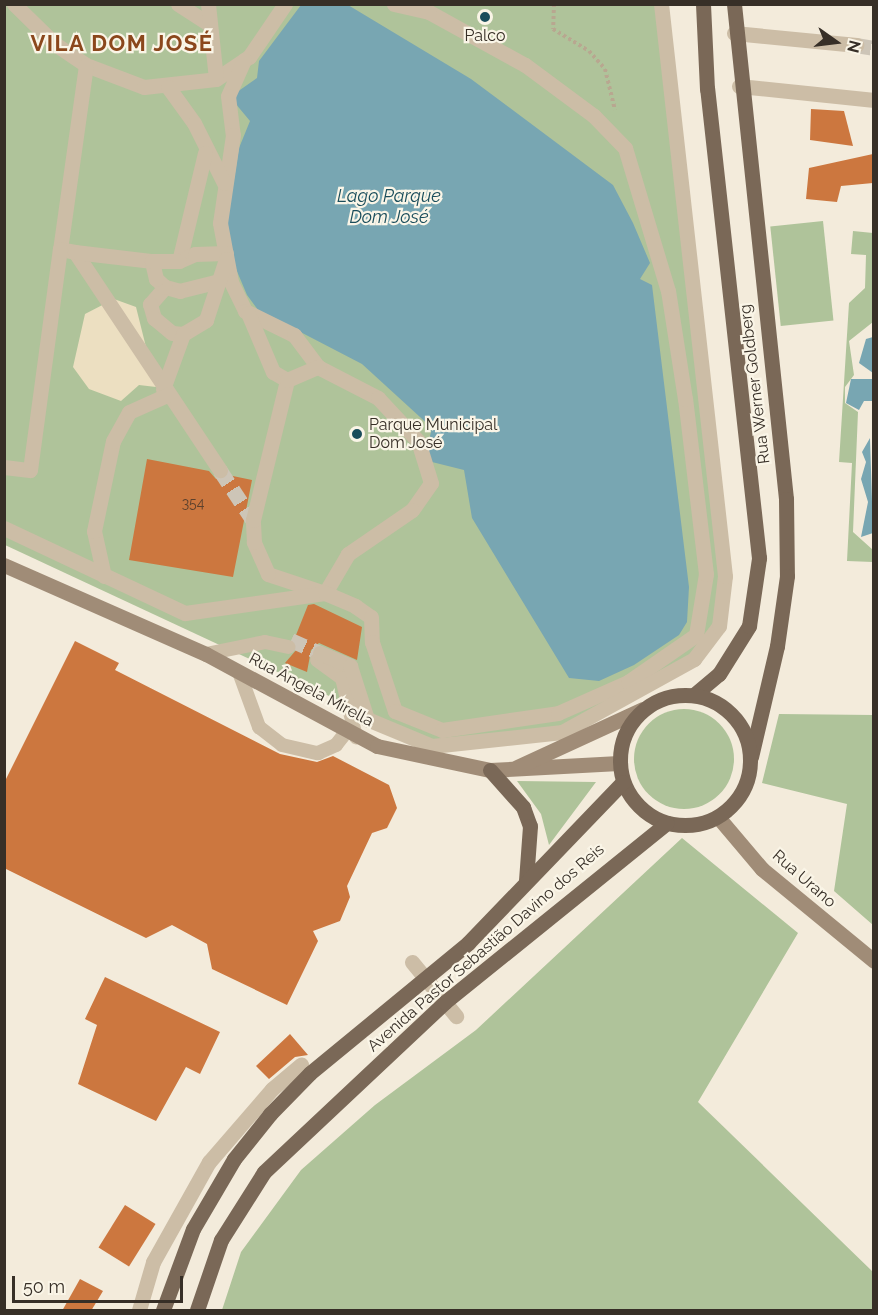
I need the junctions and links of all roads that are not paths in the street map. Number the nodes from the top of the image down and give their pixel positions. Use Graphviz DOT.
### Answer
graph roads {
  1 [pos="14,4"];
  2 [pos="178,4"];
  3 [pos="208,4"];
  4 [pos="285,4"];
  5 [pos="394,4"];
  6 [pos="661,4"];
  7 [pos="702,4"];
  8 [pos="734,4"];
  9 [pos="207,23"];
  10 [pos="734,33"];
  11 [pos="856,45"];
  12 [pos="244,60"];
  13 [pos="86,65"];
  14 [pos="216,79"];
  15 [pos="739,86"];
  16 [pos="168,87"];
  17 [pos="873,100"];
  18 [pos="205,153"];
  19 [pos="224,183"];
  20 [pos="67,251"];
  21 [pos="226,256"];
  22 [pos="152,261"];
  23 [pos="179,261"];
  24 [pos="215,282"];
  25 [pos="165,287"];
  26 [pos="248,313"];
  27 [pos="183,334"];
  28 [pos="318,367"];
  29 [pos="287,380"];
  30 [pos="165,392"];
  31 [pos="5,466"];
  32 [pos="220,470"];
  33 [pos="4,528"];
  34 [pos="4,565"];
  35 [pos="104,576"];
  36 [pos="325,593"];
  37 [pos="288,647"];
  38 [pos="206,654"];
  39 [pos="319,656"];
  40 [pos="239,672"];
  41 [pos="695,694"];
  42 [pos="644,709"];
  43 [pos="351,734"];
  44 [pos="751,757"];
  45 [pos="620,763"];
  46 [pos="490,770"];
  47 [pos="512,770"];
  48 [pos="623,782"];
  49 [pos="718,817"];
  50 [pos="667,823"];
  51 [pos="526,881"];
  52 [pos="873,961"];
  53 [pos="412,962"];
  54 [pos="423,976"];
  55 [pos="445,1002"];
  56 [pos="456,1016"];
  57 [pos="301,1065"];
  58 [pos="139,1311"];
  59 [pos="163,1311"];
  60 [pos="197,1311"];
  1 -- 13 [label="street"];
  2 -- 9 [label="street"];
  3 -- 9 [label="street"];
  4 -- 12 [label="street"];
  5 -- 36 [label="street"];
  6 -- 39 [label="street"];
  7 -- 41 [label="main road, Rua Werner Goldberg"];
  8 -- 10 [label="main road, Rua Werner Goldberg"];
  9 -- 14 [label="street"];
  10 -- 11 [label="street"];
  10 -- 15 [label="main road, Rua Werner Goldberg"];
  12 -- 14 [label="street"];
  12 -- 19 [label="street"];
  13 -- 16 [label="street"];
  13 -- 20 [label="street"];
  14 -- 16 [label="street"];
  15 -- 17 [label="street"];
  15 -- 44 [label="main road, Rua Werner Goldberg"];
  16 -- 18 [label="street"];
  18 -- 19 [label="street"];
  18 -- 23 [label="street"];
  19 -- 21 [label="street"];
  20 -- 22 [label="street"];
  20 -- 30 [label="street"];
  20 -- 31 [label="street"];
  21 -- 23 [label="street"];
  21 -- 24 [label="street"];
  21 -- 26 [label="street"];
  22 -- 23 [label="street"];
  22 -- 25 [label="street"];
  24 -- 25 [label="street"];
  24 -- 27 [label="street"];
  25 -- 27 [label="street"];
  26 -- 28 [label="street"];
  26 -- 29 [label="street"];
  27 -- 30 [label="street"];
  28 -- 29 [label="street"];
  28 -- 36 [label="street"];
  29 -- 36 [label="street"];
  30 -- 32 [label="street"];
  30 -- 35 [label="street"];
  33 -- 35 [label="street"];
  34 -- 38 [label="street, Rua Ângela Mirella"];
  35 -- 36 [label="street"];
  37 -- 38 [label="lane"];
  38 -- 40 [label="street, Rua Ângela Mirella"];
  39 -- 43 [label="lane"];
  40 -- 43 [label="street, Rua Ângela Mirella"];
  40 -- 43 [label="lane"];
  41 -- 42 [label="main road"];
  41 -- 44 [label="main road"];
  42 -- 45 [label="main road"];
  42 -- 47 [label="street"];
  43 -- 46 [label="street, Rua Ângela Mirella"];
  44 -- 49 [label="main road"];
  45 -- 47 [label="street, Rua Ângela Mirella"];
  45 -- 48 [label="main road"];
  46 -- 47 [label="street, Rua Ângela Mirella"];
  46 -- 51 [label="main road"];
  48 -- 50 [label="main road"];
  48 -- 51 [label="main road, Avenida Pastor Sebastião Davino dos Reis"];
  49 -- 50 [label="main road"];
  49 -- 52 [label="street, Rua Urano"];
  50 -- 55 [label="main road, Avenida Pastor Sebastião Davino dos Reis"];
  51 -- 54 [label="main road, Avenida Pastor Sebastião Davino dos Reis"];
  53 -- 54 [label="street"];
  54 -- 55 [label="street"];
  54 -- 59 [label="main road, Avenida Pastor Sebastião Davino dos Reis"];
  55 -- 56 [label="street"];
  55 -- 60 [label="main road, Avenida Pastor Sebastião Davino dos Reis"];
  57 -- 58 [label="street"];
}
